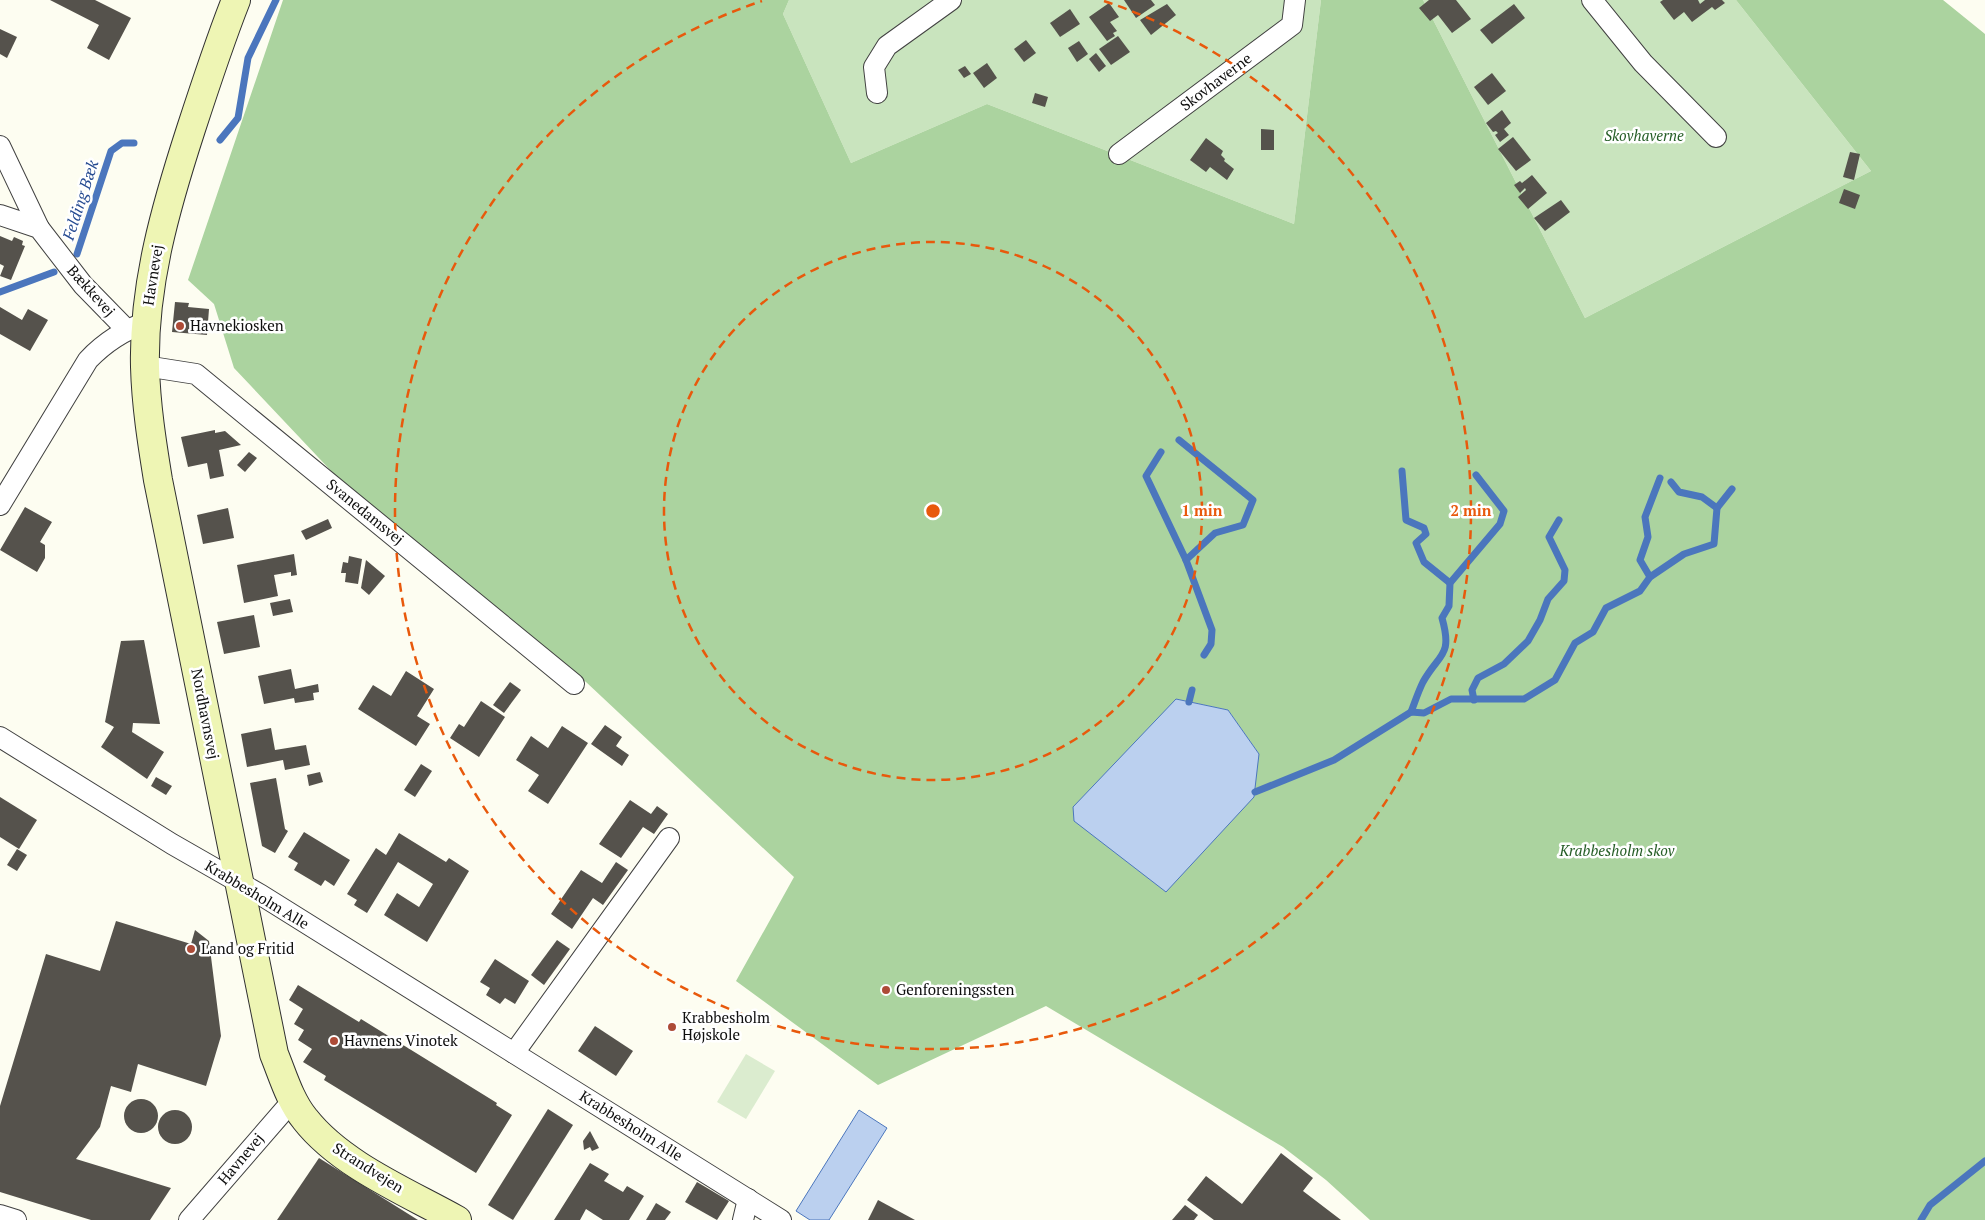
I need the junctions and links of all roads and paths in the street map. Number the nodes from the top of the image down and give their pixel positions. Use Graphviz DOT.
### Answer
graph roads {
  1 [pos="236,0"];
  2 [pos="952,0"];
  3 [pos="1295,0"];
  4 [pos="1592,0"];
  5 [pos="877,94"];
  6 [pos="1716,138"];
  7 [pos="0,146"];
  8 [pos="1119,154"];
  9 [pos="0,215"];
  10 [pos="39,228"];
  11 [pos="136,326"];
  12 [pos="145,366"];
  13 [pos="0,505"];
  14 [pos="574,684"];
  15 [pos="0,737"];
  16 [pos="669,838"];
  17 [pos="238,882"];
  18 [pos="514,1053"];
  19 [pos="293,1100"];
  20 [pos="748,1199"];
  21 [pos="0,1215"];
  22 [pos="16,1220"];
  23 [pos="189,1220"];
  24 [pos="457,1220"];
  25 [pos="744,1220"];
  26 [pos="781,1220"];
  1 -- 11 [label="street, Havnevej"];
  2 -- 5 [label="street"];
  3 -- 8 [label="street, Skovhaverne"];
  4 -- 6 [label="street"];
  7 -- 10 [label="street, Bækkevej"];
  9 -- 10 [label="street"];
  10 -- 11 [label="street, Bækkevej"];
  11 -- 12 [label="street, Nordhavnsvej"];
  11 -- 13 [label="street"];
  12 -- 14 [label="street, Svanedamsvej"];
  12 -- 17 [label="street, Nordhavnsvej"];
  15 -- 17 [label="street, Krabbesholm Alle"];
  16 -- 18 [label="street"];
  17 -- 18 [label="street, Krabbesholm Alle"];
  17 -- 19 [label="street, Nordhavnsvej"];
  18 -- 20 [label="street, Krabbesholm Alle"];
  19 -- 23 [label="street, Havnevej"];
  19 -- 24 [label="street, Strandvejen"];
  20 -- 25 [label="street"];
  20 -- 26 [label="street, Krabbesholm Alle"];
  21 -- 22 [label="street"];
}
